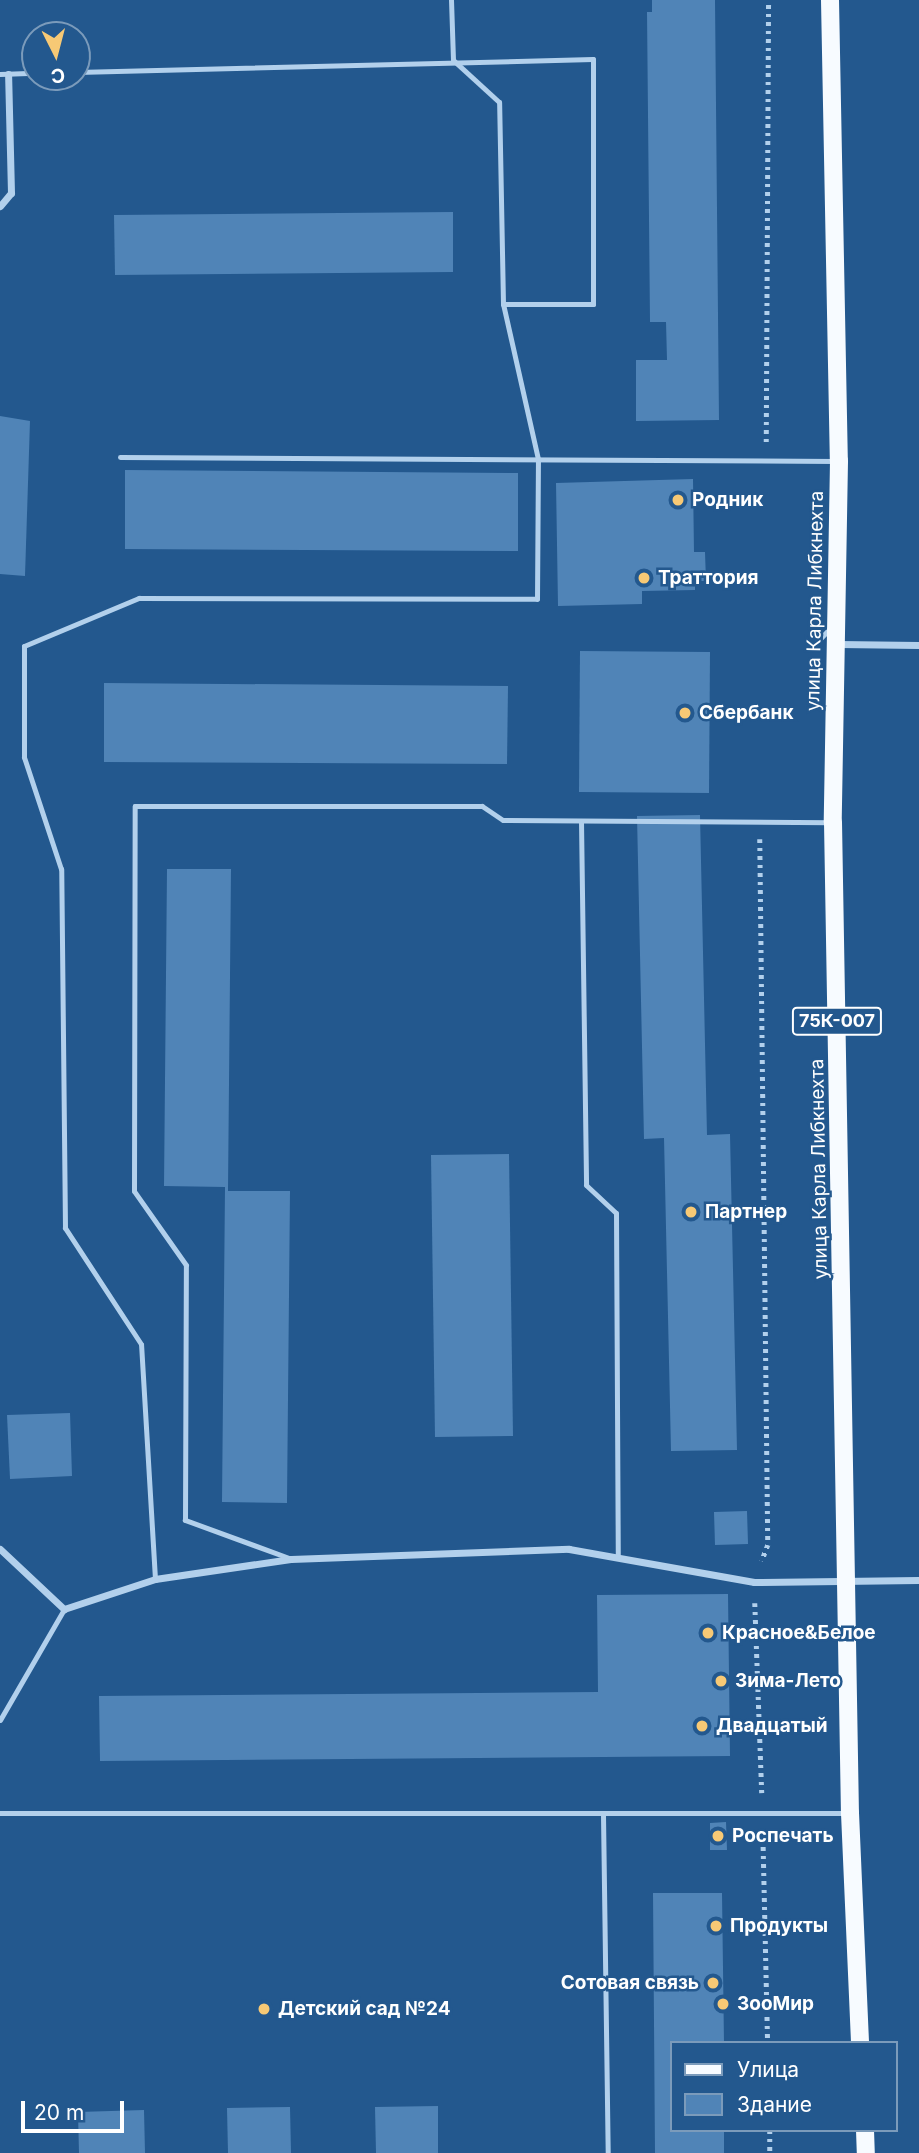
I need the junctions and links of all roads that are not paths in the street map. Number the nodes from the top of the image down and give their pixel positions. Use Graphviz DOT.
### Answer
graph roads {
  1 [pos="451,0"];
  2 [pos="830,0"];
  3 [pos="453,60"];
  4 [pos="91,72"];
  5 [pos="4,74"];
  6 [pos="0,206"];
  7 [pos="503,304"];
  8 [pos="120,457"];
  9 [pos="538,458"];
  10 [pos="839,461"];
  11 [pos="834,623"];
  12 [pos="834,644"];
  13 [pos="919,645"];
  14 [pos="813,646"];
  15 [pos="581,821"];
  16 [pos="833,822"];
  17 [pos="0,1549"];
  18 [pos="618,1558"];
  19 [pos="291,1559"];
  20 [pos="155,1579"];
  21 [pos="919,1580"];
  22 [pos="849,1582"];
  23 [pos="64,1609"];
  24 [pos="0,1720"];
  25 [pos="0,1813"];
  26 [pos="850,1813"];
  27 [pos="603,1815"];
  28 [pos="860,2041"];
  29 [pos="865,2132"];
  30 [pos="607,2153"];
  31 [pos="866,2153"];
  1 -- 3 [label="lane"];
  2 -- 10 [label="main road, улица Карла Либкнехта / 75К-007"];
  3 -- 4 [label="lane"];
  3 -- 7 [label="lane"];
  3 -- 7 [label="lane"];
  5 -- 6 [label="street"];
  7 -- 9 [label="lane"];
  8 -- 9 [label="lane"];
  9 -- 10 [label="lane"];
  9 -- 20 [label="lane"];
  10 -- 11 [label="main road, улица Карла Либкнехта / 75К-007"];
  11 -- 12 [label="main road, улица Карла Либкнехта / 75К-007"];
  11 -- 14 [label="lane"];
  12 -- 13 [label="street"];
  12 -- 16 [label="main road, улица Карла Либкнехта / 75К-007"];
  15 -- 16 [label="lane"];
  15 -- 18 [label="lane"];
  15 -- 19 [label="lane"];
  16 -- 22 [label="main road, улица Карла Либкнехта / 75К-007"];
  17 -- 23 [label="street"];
  18 -- 19 [label="street"];
  18 -- 22 [label="street"];
  19 -- 20 [label="street"];
  20 -- 23 [label="street"];
  21 -- 22 [label="street"];
  22 -- 26 [label="main road, улица Карла Либкнехта / 75К-007"];
  23 -- 24 [label="lane"];
  25 -- 27 [label="lane"];
  26 -- 27 [label="lane"];
  26 -- 28 [label="main road, улица Карла Либкнехта / 75К-007"];
  27 -- 30 [label="lane"];
  29 -- 31 [label="main road"];
}
